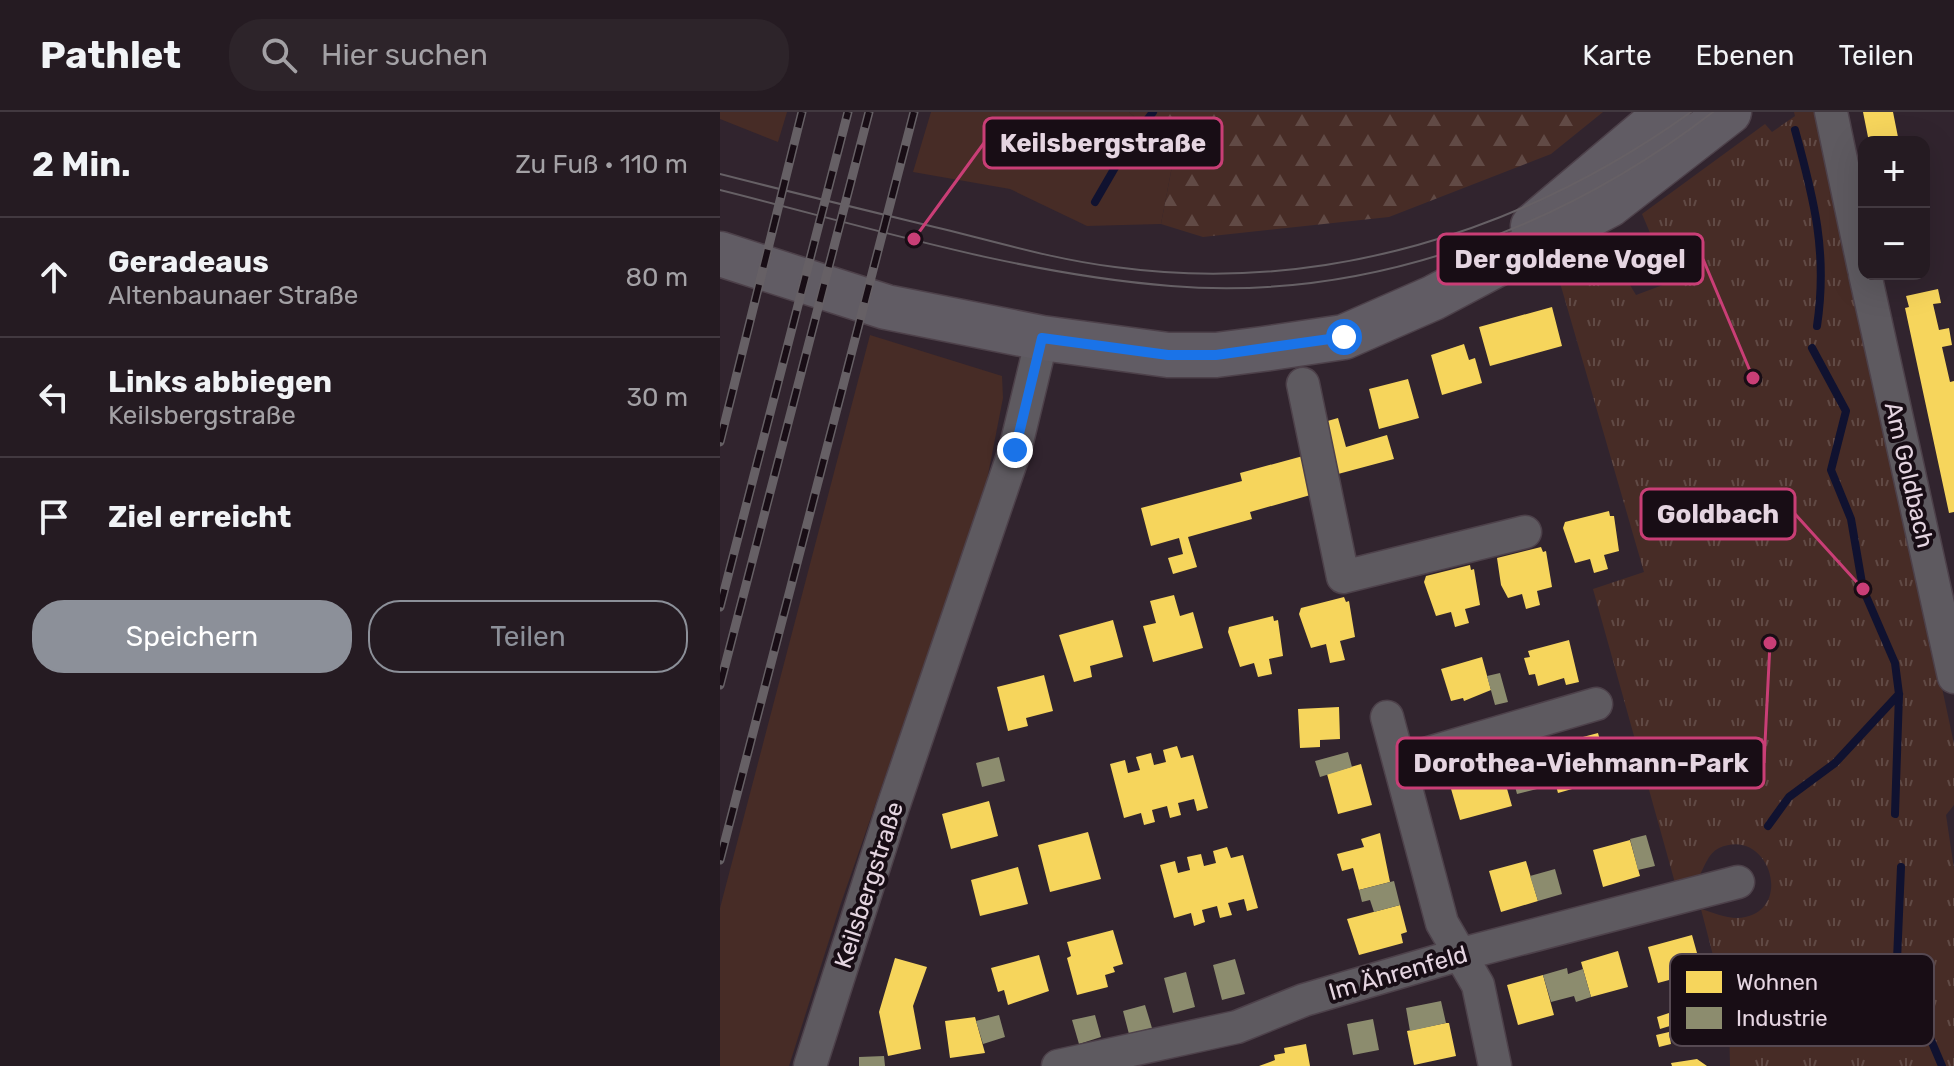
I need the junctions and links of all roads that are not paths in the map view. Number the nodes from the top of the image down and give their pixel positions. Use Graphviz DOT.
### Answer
graph roads {
  1 [pos="1668,112"];
  2 [pos="1729,112"];
  3 [pos="1831,112"];
  4 [pos="1858,243"];
  5 [pos="731,264"];
  6 [pos="1480,272"];
  7 [pos="1866,280"];
  8 [pos="1042,338"];
  9 [pos="1303,384"];
  10 [pos="1525,532"];
  11 [pos="1954,677"];
  12 [pos="1596,704"];
  13 [pos="1387,717"];
  14 [pos="1401,761"];
  15 [pos="1738,882"];
  16 [pos="1458,955"];
  17 [pos="810,1066"];
  18 [pos="1058,1066"];
  19 [pos="1495,1066"];
  1 -- 6 [label="main road"];
  2 -- 6 [label="main road"];
  3 -- 4 [label="street, Am Goldbach"];
  5 -- 8 [label="main road"];
  6 -- 8 [label="main road"];
  7 -- 11 [label="street, Am Goldbach"];
  8 -- 17 [label="street, Keilsbergstraße"];
  9 -- 10 [label="street"];
  12 -- 14 [label="street"];
  13 -- 14 [label="street"];
  14 -- 16 [label="street"];
  15 -- 16 [label="street, Im Ährenfeld"];
  16 -- 18 [label="street, Im Ährenfeld"];
  16 -- 19 [label="street"];
}
